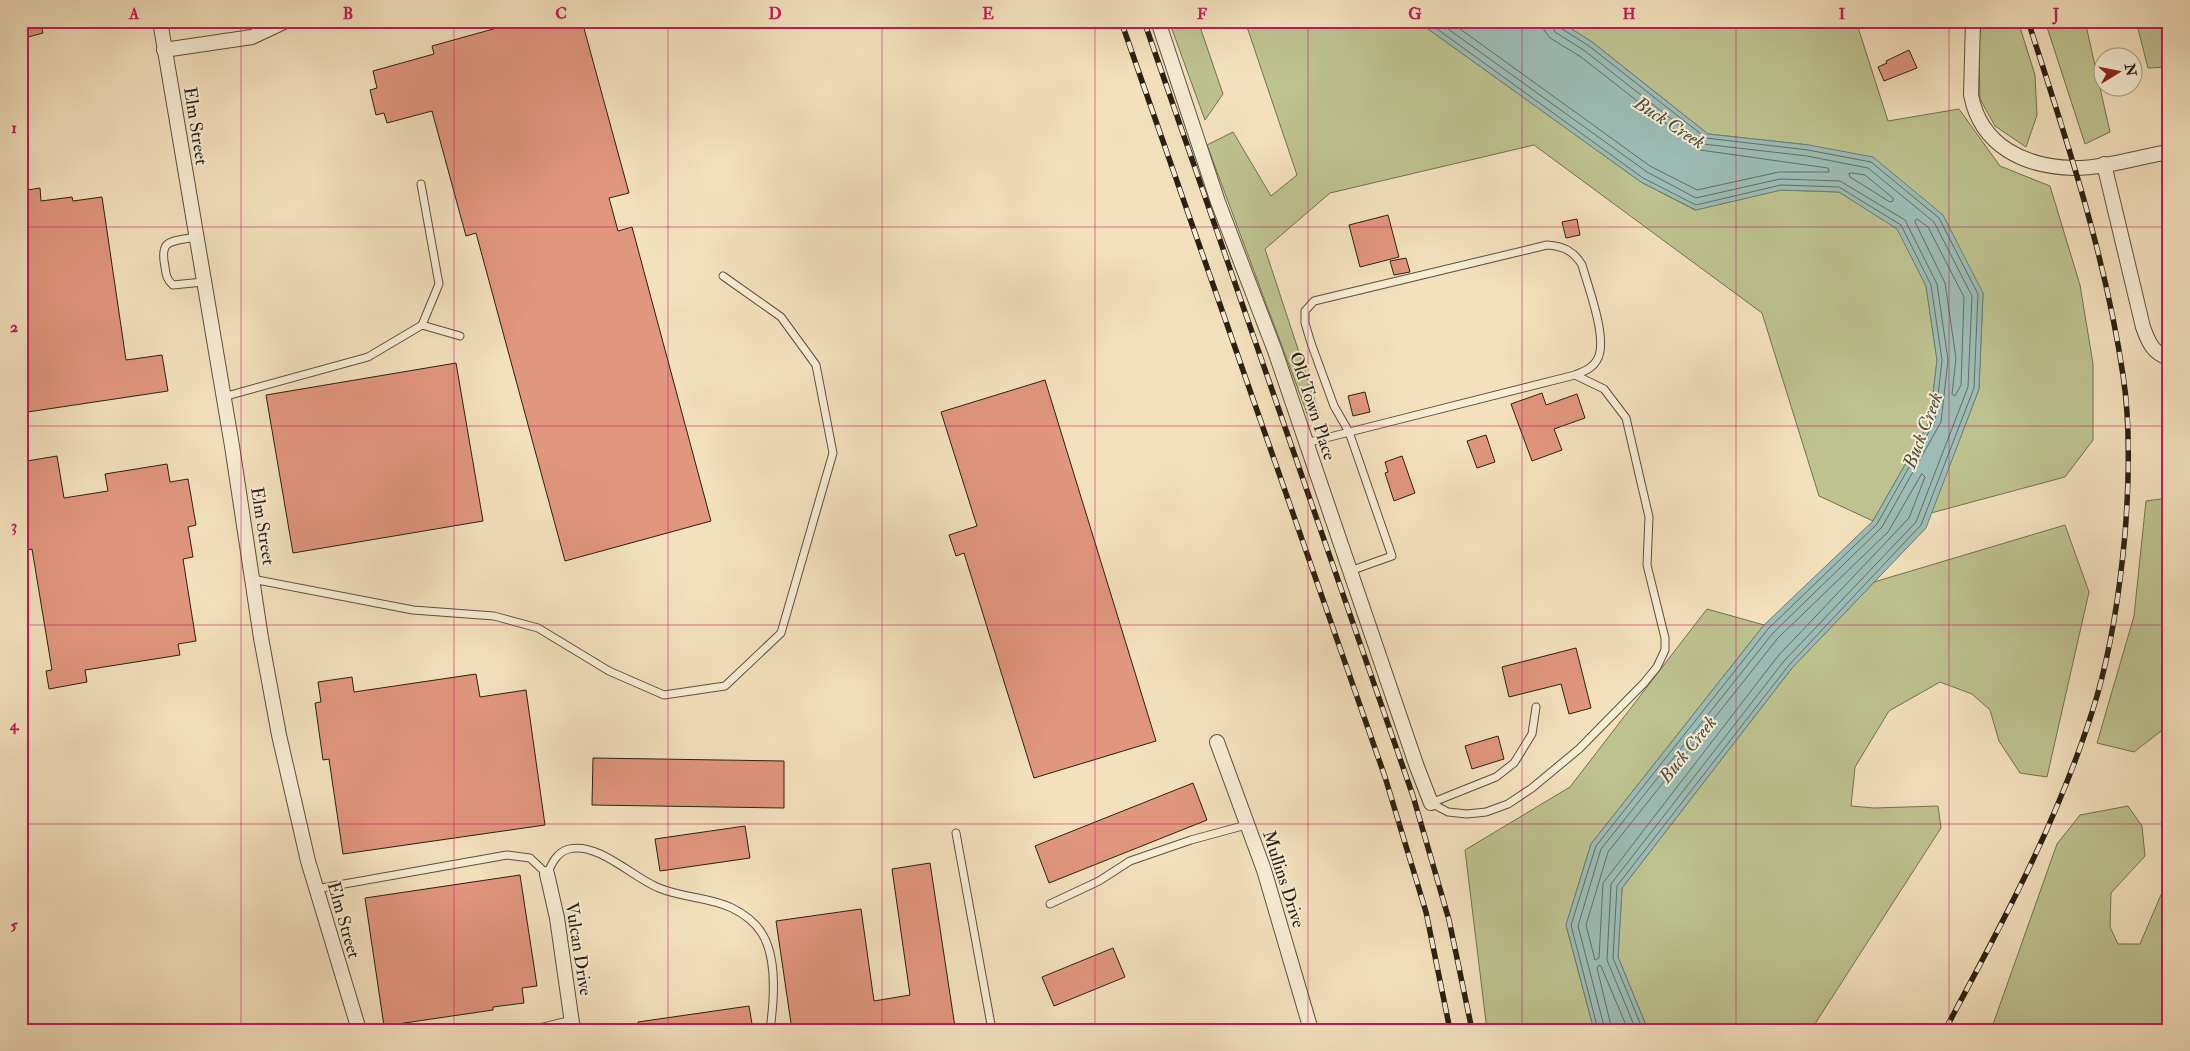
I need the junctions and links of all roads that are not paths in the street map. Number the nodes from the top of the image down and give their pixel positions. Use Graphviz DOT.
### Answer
graph roads {
  1 [pos="160,21"];
  2 [pos="286,21"];
  3 [pos="1158,21"];
  4 [pos="1973,21"];
  5 [pos="164,50"];
  6 [pos="2169,152"];
  7 [pos="2104,164"];
  8 [pos="421,184"];
  9 [pos="195,238"];
  10 [pos="723,276"];
  11 [pos="203,282"];
  12 [pos="422,325"];
  13 [pos="460,336"];
  14 [pos="2169,358"];
  15 [pos="1575,374"];
  16 [pos="223,397"];
  17 [pos="1349,432"];
  18 [pos="1306,444"];
  19 [pos="1350,571"];
  20 [pos="252,579"];
  21 [pos="1536,707"];
  22 [pos="1217,742"];
  23 [pos="1431,803"];
  24 [pos="1246,825"];
  25 [pos="956,833"];
  26 [pos="547,874"];
  27 [pos="316,890"];
  28 [pos="1050,904"];
  29 [pos="572,1025"];
  30 [pos="359,1030"];
  31 [pos="531,1030"];
  32 [pos="770,1030"];
  33 [pos="992,1030"];
  34 [pos="1311,1030"];
  1 -- 5 [label="street, Elm Street"];
  2 -- 5 [label="street"];
  3 -- 18 [label="street, Old Town Place"];
  4 -- 7 [label="street"];
  5 -- 9 [label="street, Elm Street"];
  6 -- 7 [label="street"];
  7 -- 14 [label="street"];
  8 -- 12 [label="lane"];
  9 -- 11 [label="street, Elm Street"];
  9 -- 11 [label="lane"];
  10 -- 20 [label="lane"];
  11 -- 16 [label="street, Elm Street"];
  12 -- 13 [label="lane"];
  12 -- 16 [label="lane"];
  15 -- 17 [label="lane"];
  15 -- 17 [label="lane"];
  15 -- 23 [label="lane"];
  16 -- 20 [label="street, Elm Street"];
  17 -- 18 [label="lane"];
  17 -- 19 [label="lane"];
  18 -- 19 [label="street, Old Town Place"];
  19 -- 23 [label="street, Old Town Place"];
  20 -- 27 [label="street, Elm Street"];
  21 -- 23 [label="lane"];
  22 -- 24 [label="street, Mullins Drive"];
  24 -- 28 [label="lane"];
  24 -- 34 [label="street, Mullins Drive"];
  25 -- 33 [label="lane"];
  26 -- 27 [label="lane"];
  26 -- 29 [label="street, Vulcan Drive"];
  26 -- 32 [label="lane"];
  27 -- 30 [label="street, Elm Street"];
  29 -- 31 [label="lane"];
}
